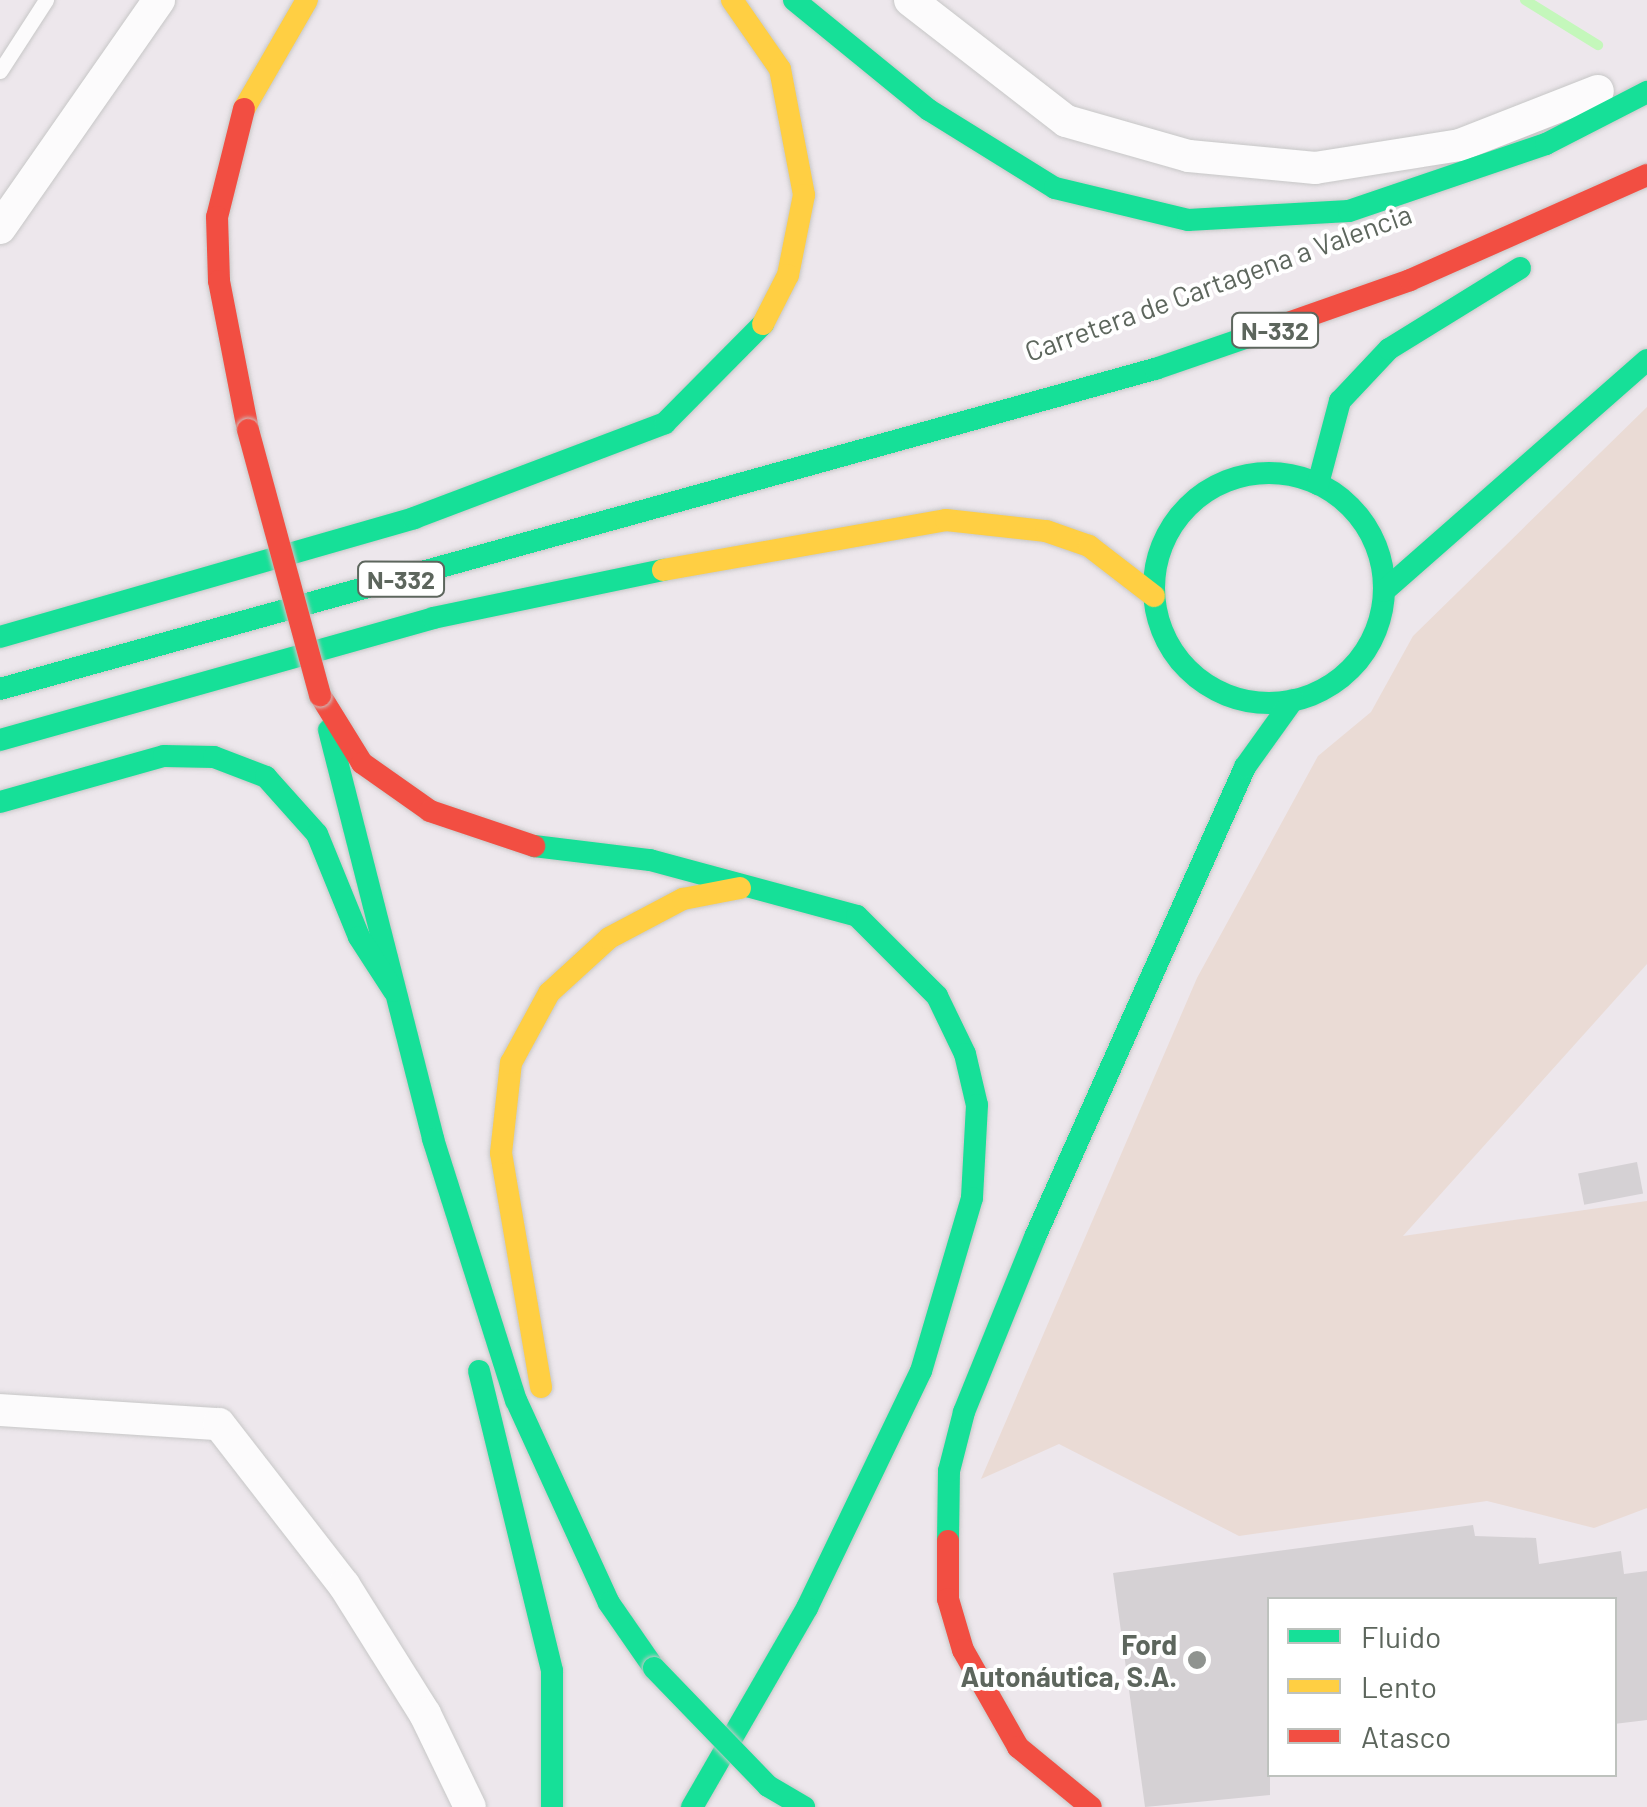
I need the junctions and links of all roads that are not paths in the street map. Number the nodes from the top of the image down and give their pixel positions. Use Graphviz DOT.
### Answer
graph roads {
  1 [pos="46,0"];
  2 [pos="159,0"];
  3 [pos="307,0"];
  4 [pos="732,0"];
  5 [pos="794,0"];
  6 [pos="910,0"];
  7 [pos="1647,68"];
  8 [pos="0,71"];
  9 [pos="1647,92"];
  10 [pos="58,146"];
  11 [pos="1647,176"];
  12 [pos="1647,198"];
  13 [pos="0,228"];
  14 [pos="1591,228"];
  15 [pos="1544,254"];
  16 [pos="0,255"];
  17 [pos="1190,329"];
  18 [pos="1647,360"];
  19 [pos="801,464"];
  20 [pos="1318,484"];
  21 [pos="1384,591"];
  22 [pos="1154,596"];
  23 [pos="0,636"];
  24 [pos="0,689"];
  25 [pos="320,695"];
  26 [pos="1293,700"];
  27 [pos="0,740"];
  28 [pos="0,802"];
  29 [pos="758,885"];
  30 [pos="394,991"];
  31 [pos="434,1138"];
  32 [pos="1035,1237"];
  33 [pos="0,1410"];
  34 [pos="935,1423"];
  35 [pos="581,1549"];
  36 [pos="831,1619"];
  37 [pos="709,1782"];
  38 [pos="470,1807"];
  39 [pos="552,1807"];
  40 [pos="692,1807"];
  41 [pos="804,1807"];
  42 [pos="1091,1807"];
  1 -- 8 [label="lane"];
  2 -- 10 [label="street"];
  3 -- 25 [label="main road, bridge"];
  4 -- 23 [label="main road"];
  5 -- 9 [label="main road"];
  6 -- 7 [label="street"];
  10 -- 13 [label="street"];
  10 -- 16 [label="street"];
  11 -- 19 [label="main road, Carretera de Cartagena a Valencia / N-332"];
  12 -- 14 [label="main road"];
  15 -- 20 [label="main road"];
  17 -- 19 [label="main road, Carretera de Cartagena a Valencia / N-332"];
  18 -- 21 [label="main road"];
  19 -- 24 [label="main road, Carretera de Cartagena a Valencia / N-332"];
  20 -- 21 [label="main road"];
  20 -- 22 [label="main road"];
  21 -- 26 [label="main road"];
  22 -- 26 [label="main road"];
  22 -- 27 [label="main road"];
  25 -- 29 [label="main road"];
  25 -- 30 [label="main road"];
  26 -- 32 [label="main road"];
  28 -- 30 [label="main road"];
  29 -- 35 [label="main road"];
  29 -- 37 [label="main road"];
  30 -- 31 [label="main road"];
  31 -- 35 [label="main road"];
  31 -- 39 [label="main road"];
  32 -- 34 [label="main road"];
  32 -- 42 [label="main road"];
  33 -- 38 [label="street"];
  35 -- 41 [label="main road, bridge"];
  36 -- 37 [label="main road"];
  37 -- 40 [label="main road"];
}
